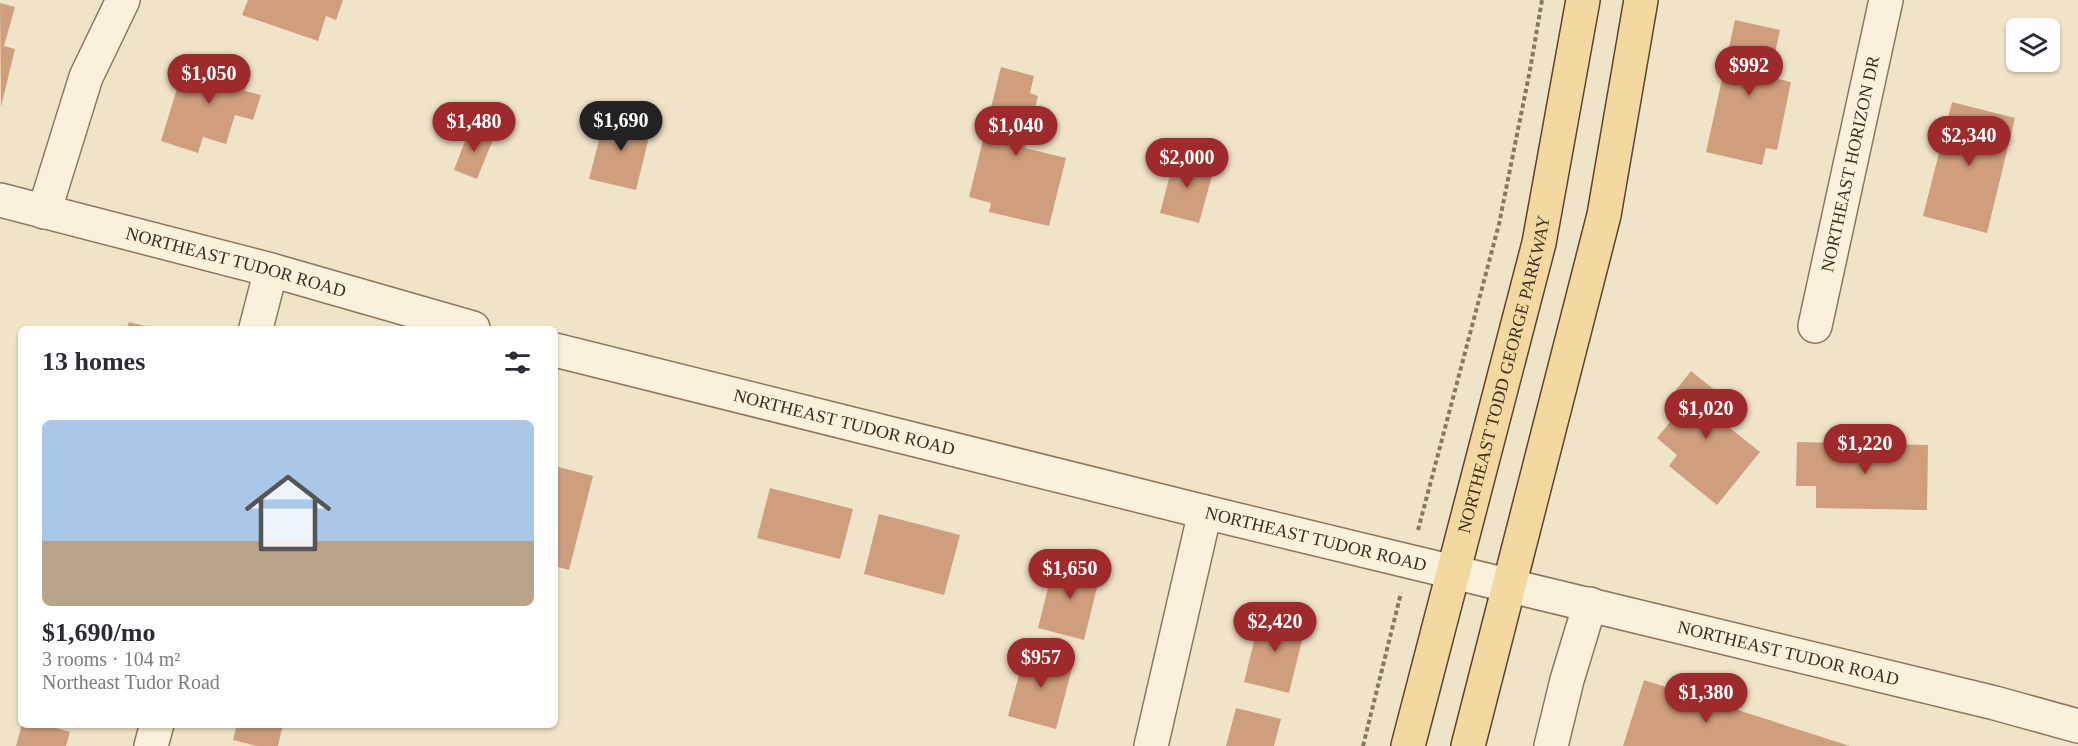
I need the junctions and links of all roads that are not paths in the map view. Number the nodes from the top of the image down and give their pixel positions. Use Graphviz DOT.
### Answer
graph roads {
  1 [pos="123,0"];
  2 [pos="1582,0"];
  3 [pos="1641,0"];
  4 [pos="1886,0"];
  5 [pos="0,200"];
  6 [pos="44,212"];
  7 [pos="271,270"];
  8 [pos="257,326"];
  9 [pos="466,326"];
  10 [pos="1815,326"];
  11 [pos="558,351"];
  12 [pos="1205,512"];
  13 [pos="1455,571"];
  14 [pos="1509,584"];
  15 [pos="1590,604"];
  16 [pos="2078,726"];
  17 [pos="156,728"];
  18 [pos="151,746"];
  19 [pos="1151,746"];
  20 [pos="1408,746"];
  21 [pos="1468,746"];
  22 [pos="1551,746"];
  1 -- 6 [label="street"];
  2 -- 13 [label="main road, NORTHEAST TODD GEORGE PARKWAY"];
  3 -- 14 [label="main road"];
  4 -- 10 [label="street, NORTHEAST HORIZON DR"];
  5 -- 6 [label="street, NORTHEAST TUDOR ROAD"];
  6 -- 7 [label="street, NORTHEAST TUDOR ROAD"];
  7 -- 8 [label="street"];
  7 -- 9 [label="street, NORTHEAST TUDOR ROAD"];
  11 -- 12 [label="street, NORTHEAST TUDOR ROAD"];
  12 -- 13 [label="street, NORTHEAST TUDOR ROAD"];
  12 -- 19 [label="street"];
  13 -- 14 [label="street, NORTHEAST TUDOR ROAD"];
  13 -- 20 [label="main road, NORTHEAST TODD GEORGE PARKWAY"];
  14 -- 15 [label="street, NORTHEAST TUDOR ROAD"];
  14 -- 21 [label="main road"];
  15 -- 16 [label="street, NORTHEAST TUDOR ROAD"];
  15 -- 22 [label="street"];
  17 -- 18 [label="street"];
}
